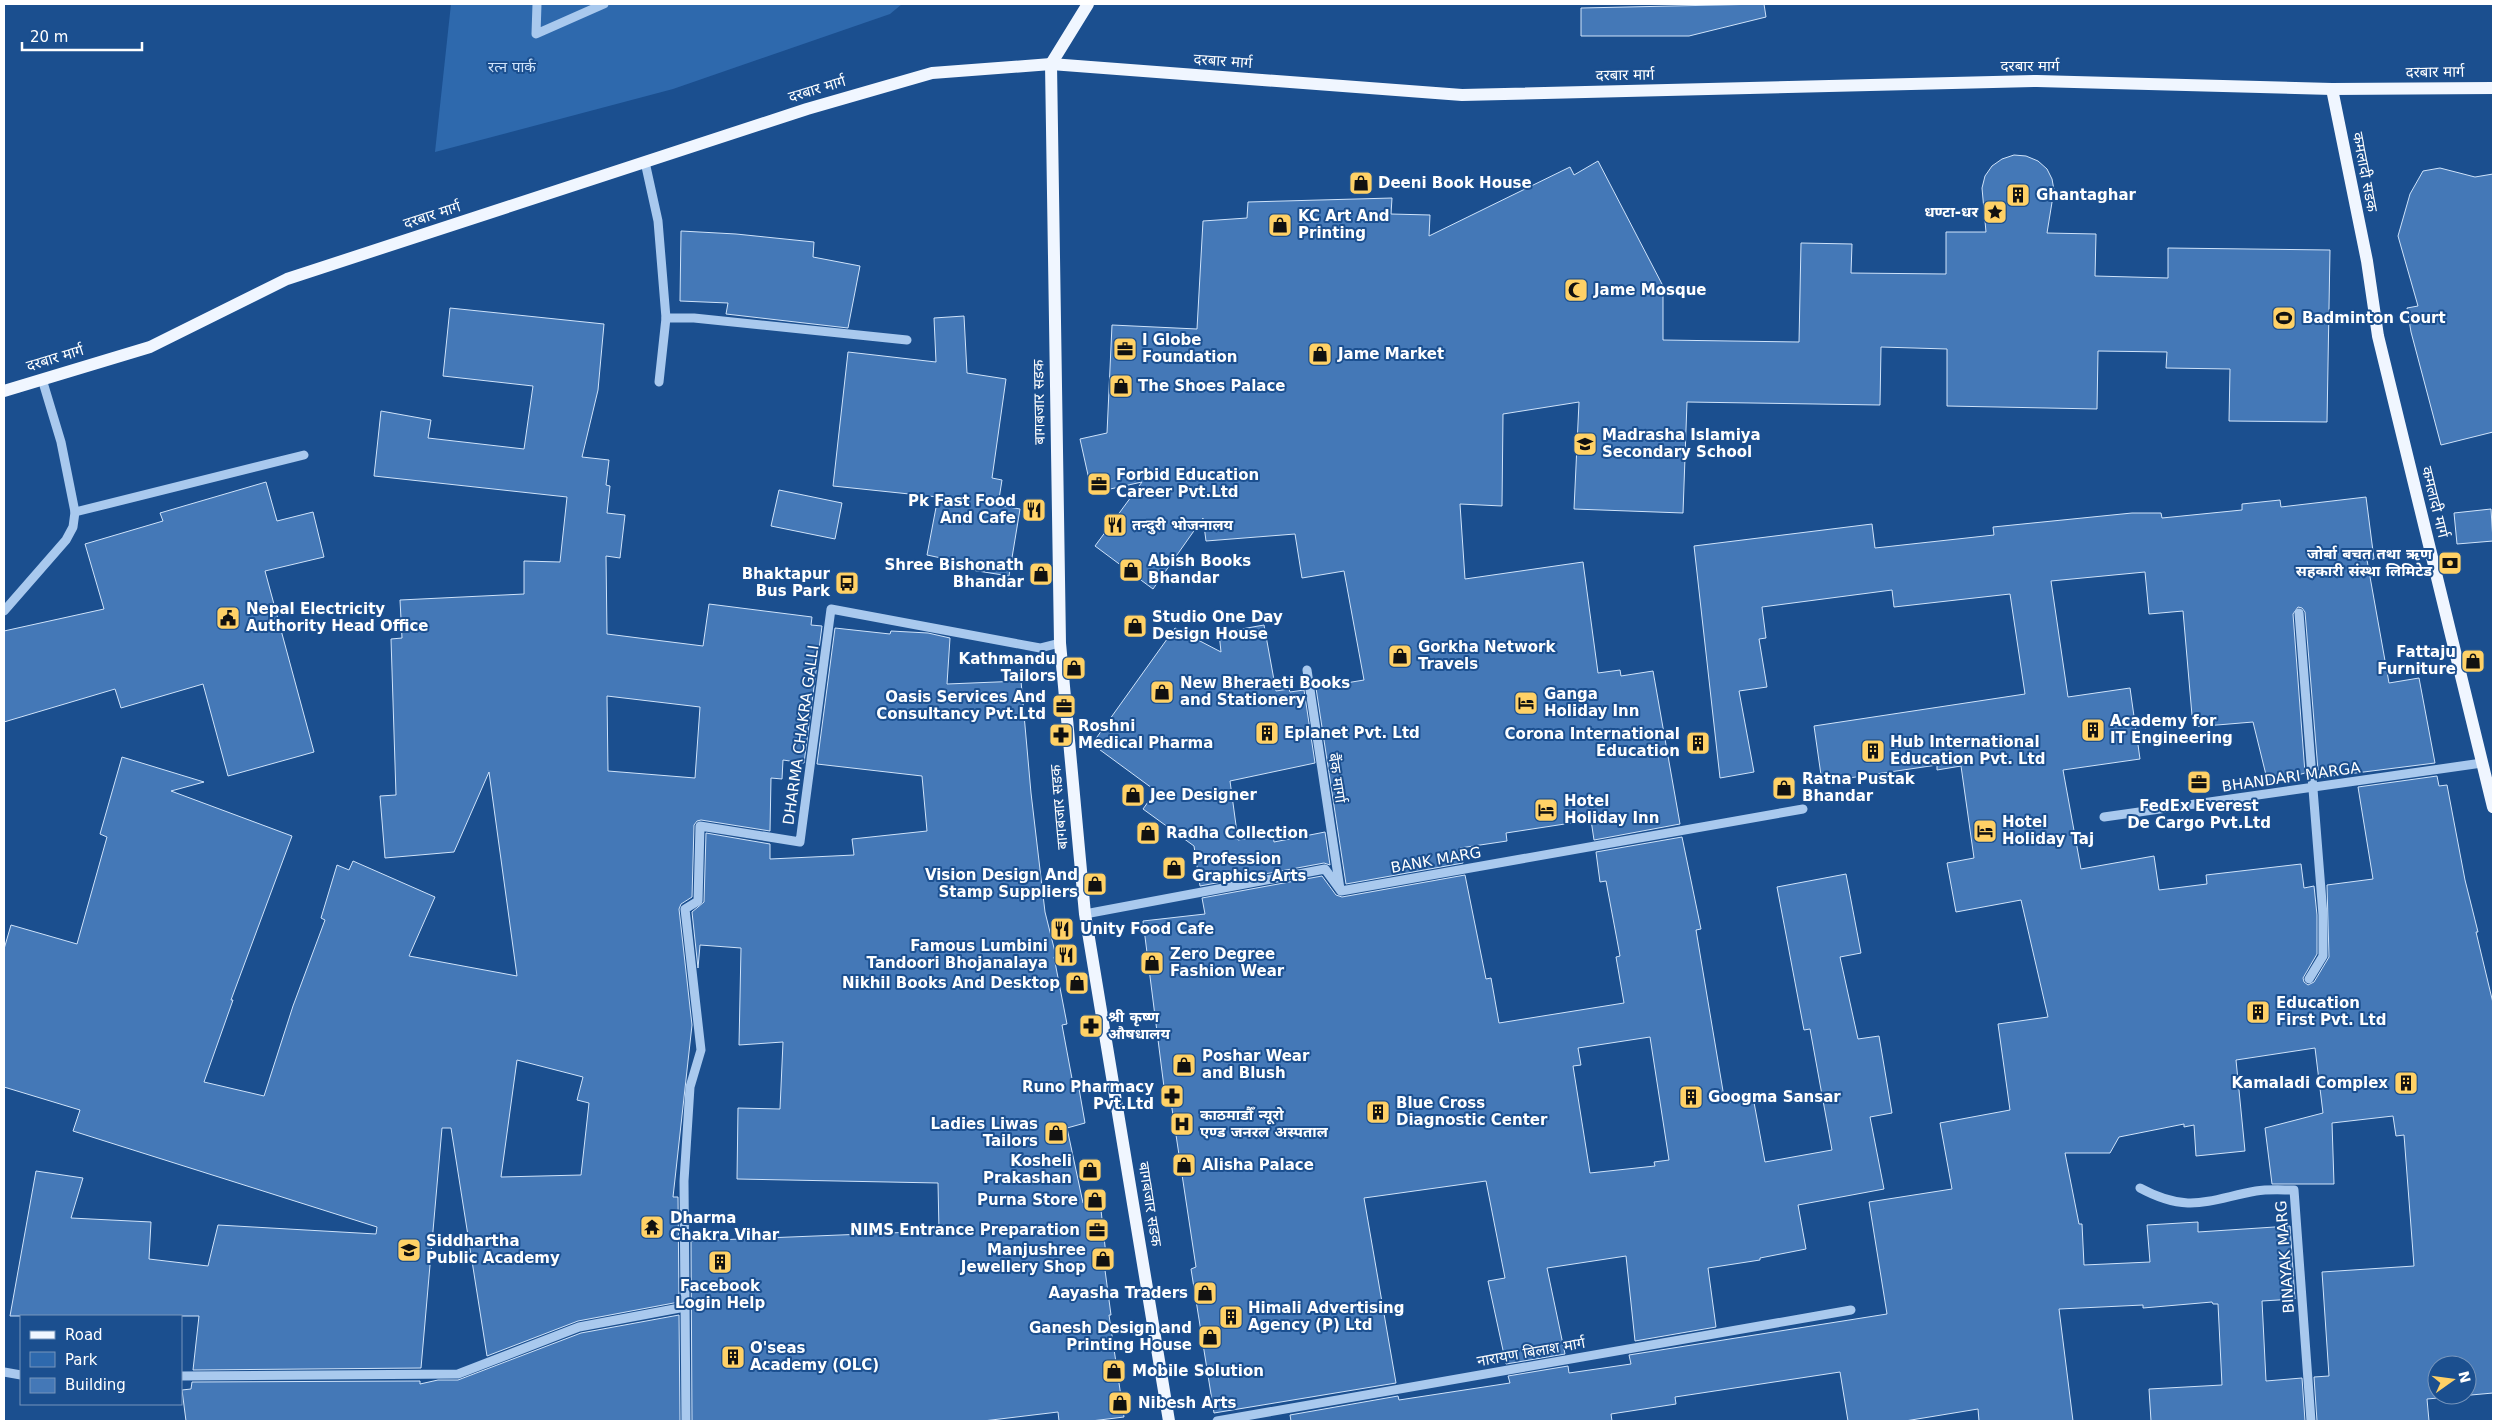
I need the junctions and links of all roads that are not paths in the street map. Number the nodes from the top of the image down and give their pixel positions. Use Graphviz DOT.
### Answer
graph roads {
  1 [pos="536,4"];
  2 [pos="604,4"];
  3 [pos="1088,4"];
  4 [pos="1051,64"];
  5 [pos="2493,88"];
  6 [pos="2332,89"];
  7 [pos="645,162"];
  8 [pos="2367,261"];
  9 [pos="666,318"];
  10 [pos="907,340"];
  11 [pos="42,379"];
  12 [pos="658,382"];
  13 [pos="4,391"];
  14 [pos="304,455"];
  15 [pos="75,512"];
  16 [pos="4,611"];
  17 [pos="2299,613"];
  18 [pos="1060,643"];
  19 [pos="1307,670"];
  20 [pos="2482,763"];
  21 [pos="2314,787"];
  22 [pos="2493,807"];
  23 [pos="1804,809"];
  24 [pos="2104,817"];
  25 [pos="1341,891"];
  26 [pos="1085,914"];
  27 [pos="2309,979"];
  28 [pos="2140,1188"];
  29 [pos="685,1307"];
  30 [pos="1851,1310"];
  31 [pos="4,1372"];
  32 [pos="20,1375"];
  33 [pos="182,1376"];
  34 [pos="686,1421"];
  35 [pos="1170,1421"];
  36 [pos="1217,1421"];
  37 [pos="2310,1421"];
  1 -- 2 [label="street"];
  3 -- 4 [label="main road"];
  4 -- 6 [label="main road, दरबार मार्ग"];
  4 -- 7 [label="main road, दरबार मार्ग"];
  4 -- 18 [label="main road, बागबजार सडक"];
  5 -- 6 [label="main road, दरबार मार्ग"];
  6 -- 8 [label="main road, कमलादी सडक"];
  7 -- 9 [label="street"];
  7 -- 11 [label="main road, दरबार मार्ग"];
  8 -- 20 [label="main road, कमलादी मार्ग"];
  9 -- 10 [label="street"];
  9 -- 12 [label="street"];
  11 -- 13 [label="main road, दरबार मार्ग"];
  11 -- 15 [label="street"];
  14 -- 15 [label="street"];
  15 -- 16 [label="street"];
  17 -- 21 [label="street"];
  18 -- 26 [label="main road, बागबजार सडक"];
  18 -- 29 [label="street, DHARMA CHAKRA GALLI"];
  19 -- 25 [label="street, बैंक मार्गा"];
  20 -- 21 [label="street, BHANDARI MARGA"];
  20 -- 22 [label="main road, कमलादी मार्ग"];
  21 -- 24 [label="street, BHANDARI MARGA"];
  21 -- 27 [label="street"];
  23 -- 25 [label="street, BANK MARG"];
  25 -- 26 [label="street"];
  26 -- 35 [label="main road, बागबजार सडक"];
  28 -- 37 [label="street, BINAYAK MARG"];
  29 -- 33 [label="street"];
  29 -- 34 [label="street, DHARMA CHAKRA GALLI"];
  30 -- 36 [label="street, नारायण बिलाश मार्ग"];
  31 -- 32 [label="street"];
}
